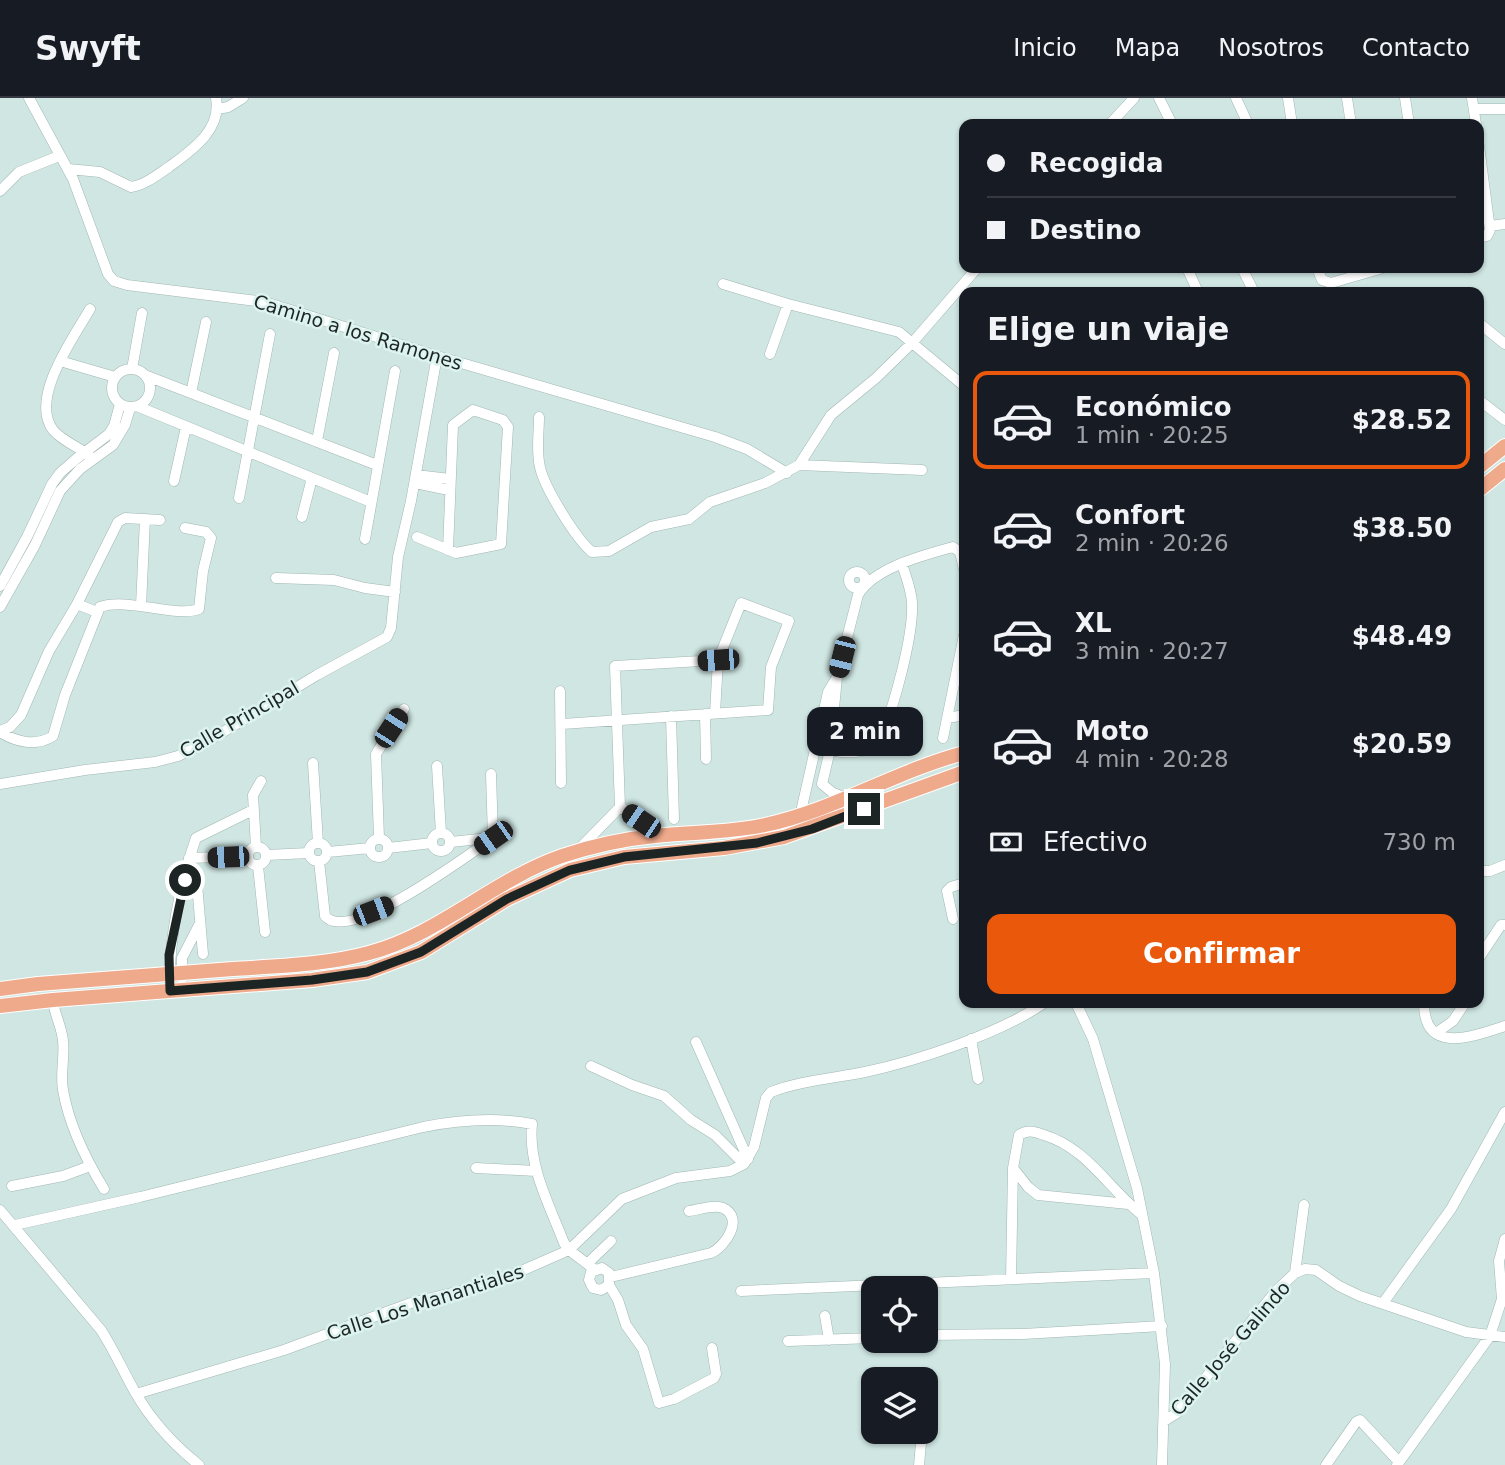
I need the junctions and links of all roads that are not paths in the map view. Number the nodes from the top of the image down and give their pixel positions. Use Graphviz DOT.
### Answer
graph roads {
  1 [pos="29,98"];
  2 [pos="216,98"];
  3 [pos="243,98"];
  4 [pos="1134,98"];
  5 [pos="1159,98"];
  6 [pos="1236,98"];
  7 [pos="1288,98"];
  8 [pos="1347,98"];
  9 [pos="1405,98"];
  10 [pos="1473,103"];
  11 [pos="218,109"];
  12 [pos="1505,109"];
  13 [pos="1116,119"];
  14 [pos="1170,119"];
  15 [pos="1246,119"];
  16 [pos="1291,119"];
  17 [pos="1350,119"];
  18 [pos="1408,119"];
  19 [pos="59,156"];
  20 [pos="71,174"];
  21 [pos="0,191"];
  22 [pos="1484,208"];
  23 [pos="1505,224"];
  24 [pos="1486,233"];
  25 [pos="973,273"];
  26 [pos="1320,273"];
  27 [pos="1362,273"];
  28 [pos="723,284"];
  29 [pos="961,287"];
  30 [pos="959,289"];
  31 [pos="788,304"];
  32 [pos="90,309"];
  33 [pos="142,313"];
  34 [pos="206,322"];
  35 [pos="1484,327"];
  36 [pos="270,334"];
  37 [pos="914,342"];
  38 [pos="1505,344"];
  39 [pos="334,353"];
  40 [pos="770,354"];
  41 [pos="437,356"];
  42 [pos="60,361"];
  43 [pos="132,369"];
  44 [pos="395,371"];
  45 [pos="147,376"];
  46 [pos="115,377"];
  47 [pos="959,382"];
  48 [pos="191,393"];
  49 [pos="120,404"];
  50 [pos="1484,404"];
  51 [pos="134,407"];
  52 [pos="254,417"];
  53 [pos="539,417"];
  54 [pos="1505,420"];
  55 [pos="186,427"];
  56 [pos="317,441"];
  57 [pos="1505,446"];
  58 [pos="86,452"];
  59 [pos="248,452"];
  60 [pos="95,459"];
  61 [pos="1484,463"];
  62 [pos="377,464"];
  63 [pos="799,465"];
  64 [pos="1505,469"];
  65 [pos="922,470"];
  66 [pos="787,473"];
  67 [pos="312,478"];
  68 [pos="415,479"];
  69 [pos="174,481"];
  70 [pos="449,485"];
  71 [pos="1484,485"];
  72 [pos="239,498"];
  73 [pos="371,502"];
  74 [pos="302,517"];
  75 [pos="145,519"];
  76 [pos="160,520"];
  77 [pos="185,527"];
  78 [pos="417,537"];
  79 [pos="365,539"];
  80 [pos="959,547"];
  81 [pos="447,550"];
  82 [pos="19,563"];
  83 [pos="902,565"];
  84 [pos="276,578"];
  85 [pos="0,586"];
  86 [pos="395,592"];
  87 [pos="77,604"];
  88 [pos="141,606"];
  89 [pos="0,607"];
  90 [pos="97,612"];
  91 [pos="718,660"];
  92 [pos="959,661"];
  93 [pos="837,677"];
  94 [pos="560,691"];
  95 [pos="404,709"];
  96 [pos="710,713"];
  97 [pos="671,716"];
  98 [pos="959,716"];
  99 [pos="948,718"];
  100 [pos="616,720"];
  101 [pos="562,724"];
  102 [pos="0,731"];
  103 [pos="943,738"];
  104 [pos="814,748"];
  105 [pos="830,750"];
  106 [pos="959,755"];
  107 [pos="706,759"];
  108 [pos="313,762"];
  109 [pos="437,766"];
  110 [pos="959,774"];
  111 [pos="491,775"];
  112 [pos="261,781"];
  113 [pos="807,781"];
  114 [pos="561,782"];
  115 [pos="0,783"];
  116 [pos="822,784"];
  117 [pos="846,798"];
  118 [pos="620,807"];
  119 [pos="253,810"];
  120 [pos="800,816"];
  121 [pos="674,818"];
  122 [pos="441,833"];
  123 [pos="662,836"];
  124 [pos="379,838"];
  125 [pos="493,838"];
  126 [pos="451,842"];
  127 [pos="318,843"];
  128 [pos="432,843"];
  129 [pos="256,847"];
  130 [pos="370,848"];
  131 [pos="388,848"];
  132 [pos="578,851"];
  133 [pos="328,852"];
  134 [pos="309,853"];
  135 [pos="267,855"];
  136 [pos="248,856"];
  137 [pos="189,858"];
  138 [pos="319,862"];
  139 [pos="1505,865"];
  140 [pos="258,866"];
  141 [pos="1484,871"];
  142 [pos="959,885"];
  143 [pos="953,919"];
  144 [pos="200,924"];
  145 [pos="1503,925"];
  146 [pos="265,932"];
  147 [pos="1484,951"];
  148 [pos="203,954"];
  149 [pos="176,973"];
  150 [pos="0,989"];
  151 [pos="177,990"];
  152 [pos="53,1000"];
  153 [pos="0,1006"];
  154 [pos="1037,1008"];
  155 [pos="1078,1008"];
  156 [pos="1424,1008"];
  157 [pos="1461,1008"];
  158 [pos="1505,1026"];
  159 [pos="1436,1033"];
  160 [pos="971,1039"];
  161 [pos="696,1042"];
  162 [pos="591,1066"];
  163 [pos="978,1079"];
  164 [pos="1505,1112"];
  165 [pos="746,1161"];
  166 [pos="90,1166"];
  167 [pos="476,1168"];
  168 [pos="1013,1168"];
  169 [pos="536,1171"];
  170 [pos="12,1186"];
  171 [pos="104,1189"];
  172 [pos="1128,1203"];
  173 [pos="1304,1205"];
  174 [pos="0,1210"];
  175 [pos="689,1211"];
  176 [pos="1141,1214"];
  177 [pos="15,1226"];
  178 [pos="1505,1239"];
  179 [pos="611,1241"];
  180 [pos="569,1251"];
  181 [pos="591,1266"];
  182 [pos="1154,1273"];
  183 [pos="1295,1273"];
  184 [pos="1011,1279"];
  185 [pos="610,1281"];
  186 [pos="741,1291"];
  187 [pos="1504,1299"];
  188 [pos="1383,1303"];
  189 [pos="825,1315"];
  190 [pos="1162,1326"];
  191 [pos="938,1335"];
  192 [pos="1490,1336"];
  193 [pos="1505,1338"];
  194 [pos="861,1339"];
  195 [pos="829,1340"];
  196 [pos="788,1341"];
  197 [pos="712,1348"];
  198 [pos="136,1394"];
  199 [pos="1164,1422"];
  200 [pos="921,1444"];
  201 [pos="1398,1463"];
  202 [pos="199,1465"];
  203 [pos="919,1465"];
  204 [pos="1162,1465"];
  205 [pos="1325,1465"];
  1 -- 19 [label="street, Camino a los Ramones"];
  2 -- 11 [label="street"];
  3 -- 11 [label="street"];
  4 -- 13 [label="street"];
  5 -- 14 [label="street"];
  6 -- 15 [label="street"];
  7 -- 16 [label="street"];
  8 -- 17 [label="street"];
  9 -- 18 [label="street"];
  10 -- 12 [label="street"];
  11 -- 20 [label="street"];
  19 -- 20 [label="street, Camino a los Ramones"];
  19 -- 21 [label="street"];
  20 -- 41 [label="street, Camino a los Ramones"];
  22 -- 24 [label="street"];
  23 -- 24 [label="street"];
  25 -- 29 [label="street"];
  26 -- 27 [label="street"];
  28 -- 31 [label="street"];
  30 -- 37 [label="street"];
  31 -- 37 [label="street"];
  31 -- 40 [label="street"];
  32 -- 42 [label="street"];
  33 -- 43 [label="street"];
  34 -- 48 [label="street"];
  35 -- 38 [label="street"];
  36 -- 52 [label="street"];
  37 -- 47 [label="street"];
  37 -- 63 [label="street"];
  39 -- 56 [label="street"];
  41 -- 66 [label="street, Camino a los Ramones"];
  41 -- 68 [label="street, Calle Principal"];
  42 -- 46 [label="street"];
  42 -- 58 [label="street"];
  43 -- 45 [label="street"];
  43 -- 46 [label="street"];
  44 -- 62 [label="street"];
  45 -- 48 [label="street"];
  45 -- 51 [label="street"];
  46 -- 49 [label="street"];
  48 -- 52 [label="street"];
  49 -- 51 [label="street"];
  49 -- 58 [label="street"];
  50 -- 54 [label="street"];
  51 -- 55 [label="street"];
  51 -- 60 [label="street"];
  52 -- 56 [label="street"];
  52 -- 59 [label="street"];
  53 -- 66 [label="street"];
  55 -- 59 [label="street"];
  55 -- 69 [label="street"];
  56 -- 62 [label="street"];
  57 -- 61 [label="main road"];
  58 -- 60 [label="street"];
  58 -- 82 [label="street"];
  59 -- 67 [label="street"];
  59 -- 72 [label="street"];
  60 -- 82 [label="street"];
  62 -- 73 [label="street"];
  63 -- 65 [label="street"];
  63 -- 66 [label="street"];
  64 -- 71 [label="main road"];
  67 -- 73 [label="street"];
  67 -- 74 [label="street"];
  68 -- 70 [label="street"];
  68 -- 86 [label="street, Calle Principal"];
  70 -- 81 [label="street"];
  70 -- 81 [label="street"];
  73 -- 79 [label="street"];
  75 -- 76 [label="street"];
  75 -- 87 [label="street"];
  75 -- 88 [label="street"];
  77 -- 88 [label="street"];
  78 -- 81 [label="street"];
  80 -- 83 [label="street"];
  82 -- 85 [label="street"];
  82 -- 89 [label="street"];
  83 -- 93 [label="street"];
  83 -- 105 [label="street"];
  84 -- 86 [label="street"];
  86 -- 115 [label="street, Calle Principal"];
  87 -- 90 [label="street"];
  87 -- 102 [label="street"];
  88 -- 90 [label="street"];
  90 -- 102 [label="street"];
  91 -- 96 [label="street"];
  91 -- 96 [label="street"];
  91 -- 100 [label="street"];
  92 -- 99 [label="street"];
  93 -- 104 [label="street"];
  93 -- 105 [label="street"];
  94 -- 101 [label="street"];
  95 -- 124 [label="street"];
  96 -- 97 [label="street"];
  96 -- 107 [label="street"];
  97 -- 100 [label="street"];
  97 -- 121 [label="street"];
  98 -- 99 [label="street"];
  99 -- 103 [label="street"];
  100 -- 101 [label="street"];
  100 -- 118 [label="street"];
  101 -- 114 [label="street"];
  104 -- 105 [label="street"];
  104 -- 113 [label="street"];
  105 -- 116 [label="street"];
  106 -- 117 [label="main road"];
  108 -- 127 [label="street"];
  109 -- 122 [label="street"];
  110 -- 151 [label="main road"];
  111 -- 125 [label="street"];
  112 -- 119 [label="street"];
  113 -- 116 [label="street"];
  113 -- 120 [label="street"];
  116 -- 117 [label="street"];
  117 -- 120 [label="main road"];
  118 -- 123 [label="street"];
  118 -- 132 [label="street"];
  119 -- 129 [label="street"];
  119 -- 137 [label="street"];
  120 -- 123 [label="main road"];
  122 -- 126 [label="street"];
  122 -- 128 [label="street"];
  123 -- 132 [label="main road"];
  124 -- 130 [label="street"];
  124 -- 131 [label="street"];
  125 -- 126 [label="street"];
  125 -- 138 [label="street"];
  126 -- 128 [label="street"];
  127 -- 133 [label="street"];
  127 -- 134 [label="street"];
  128 -- 131 [label="street"];
  129 -- 135 [label="street"];
  129 -- 136 [label="street"];
  130 -- 131 [label="street"];
  130 -- 133 [label="street"];
  132 -- 149 [label="main road"];
  133 -- 138 [label="street"];
  134 -- 135 [label="street"];
  134 -- 138 [label="street"];
  135 -- 140 [label="street"];
  136 -- 137 [label="street"];
  136 -- 140 [label="street"];
  137 -- 144 [label="street"];
  137 -- 149 [label="street"];
  139 -- 141 [label="street"];
  140 -- 146 [label="street"];
  142 -- 143 [label="street"];
  144 -- 148 [label="street"];
  144 -- 149 [label="street"];
  145 -- 147 [label="street"];
  149 -- 150 [label="main road"];
  149 -- 151 [label="street"];
  151 -- 152 [label="main road"];
  152 -- 153 [label="main road"];
  152 -- 166 [label="street"];
  154 -- 160 [label="street"];
  155 -- 176 [label="street"];
  156 -- 159 [label="street"];
  157 -- 159 [label="street"];
  158 -- 159 [label="street"];
  160 -- 163 [label="street"];
  160 -- 165 [label="street"];
  161 -- 165 [label="street"];
  162 -- 165 [label="street"];
  164 -- 188 [label="street"];
  165 -- 180 [label="street, Calle Los Manantiales"];
  166 -- 170 [label="street"];
  166 -- 171 [label="street"];
  167 -- 169 [label="street"];
  168 -- 172 [label="street"];
  168 -- 172 [label="street"];
  168 -- 184 [label="street"];
  169 -- 177 [label="street"];
  169 -- 180 [label="street"];
  172 -- 176 [label="street"];
  173 -- 183 [label="street"];
  174 -- 177 [label="street"];
  175 -- 185 [label="street"];
  176 -- 182 [label="street"];
  177 -- 198 [label="street"];
  178 -- 187 [label="street"];
  179 -- 181 [label="street"];
  180 -- 181 [label="street"];
  180 -- 198 [label="street, Calle Los Manantiales"];
  181 -- 185 [label="street"];
  181 -- 185 [label="street"];
  182 -- 184 [label="street"];
  182 -- 190 [label="street"];
  183 -- 188 [label="street, Calle José Galindo"];
  183 -- 199 [label="street, Calle José Galindo"];
  184 -- 186 [label="street"];
  185 -- 197 [label="street"];
  187 -- 192 [label="street"];
  188 -- 192 [label="street, Calle José Galindo"];
  189 -- 195 [label="street"];
  190 -- 191 [label="street"];
  190 -- 199 [label="street"];
  192 -- 193 [label="street, Calle José Galindo"];
  192 -- 201 [label="street"];
  194 -- 195 [label="street"];
  195 -- 196 [label="street"];
  198 -- 202 [label="street"];
  199 -- 204 [label="street"];
  200 -- 203 [label="street"];
  201 -- 205 [label="street"];
}
